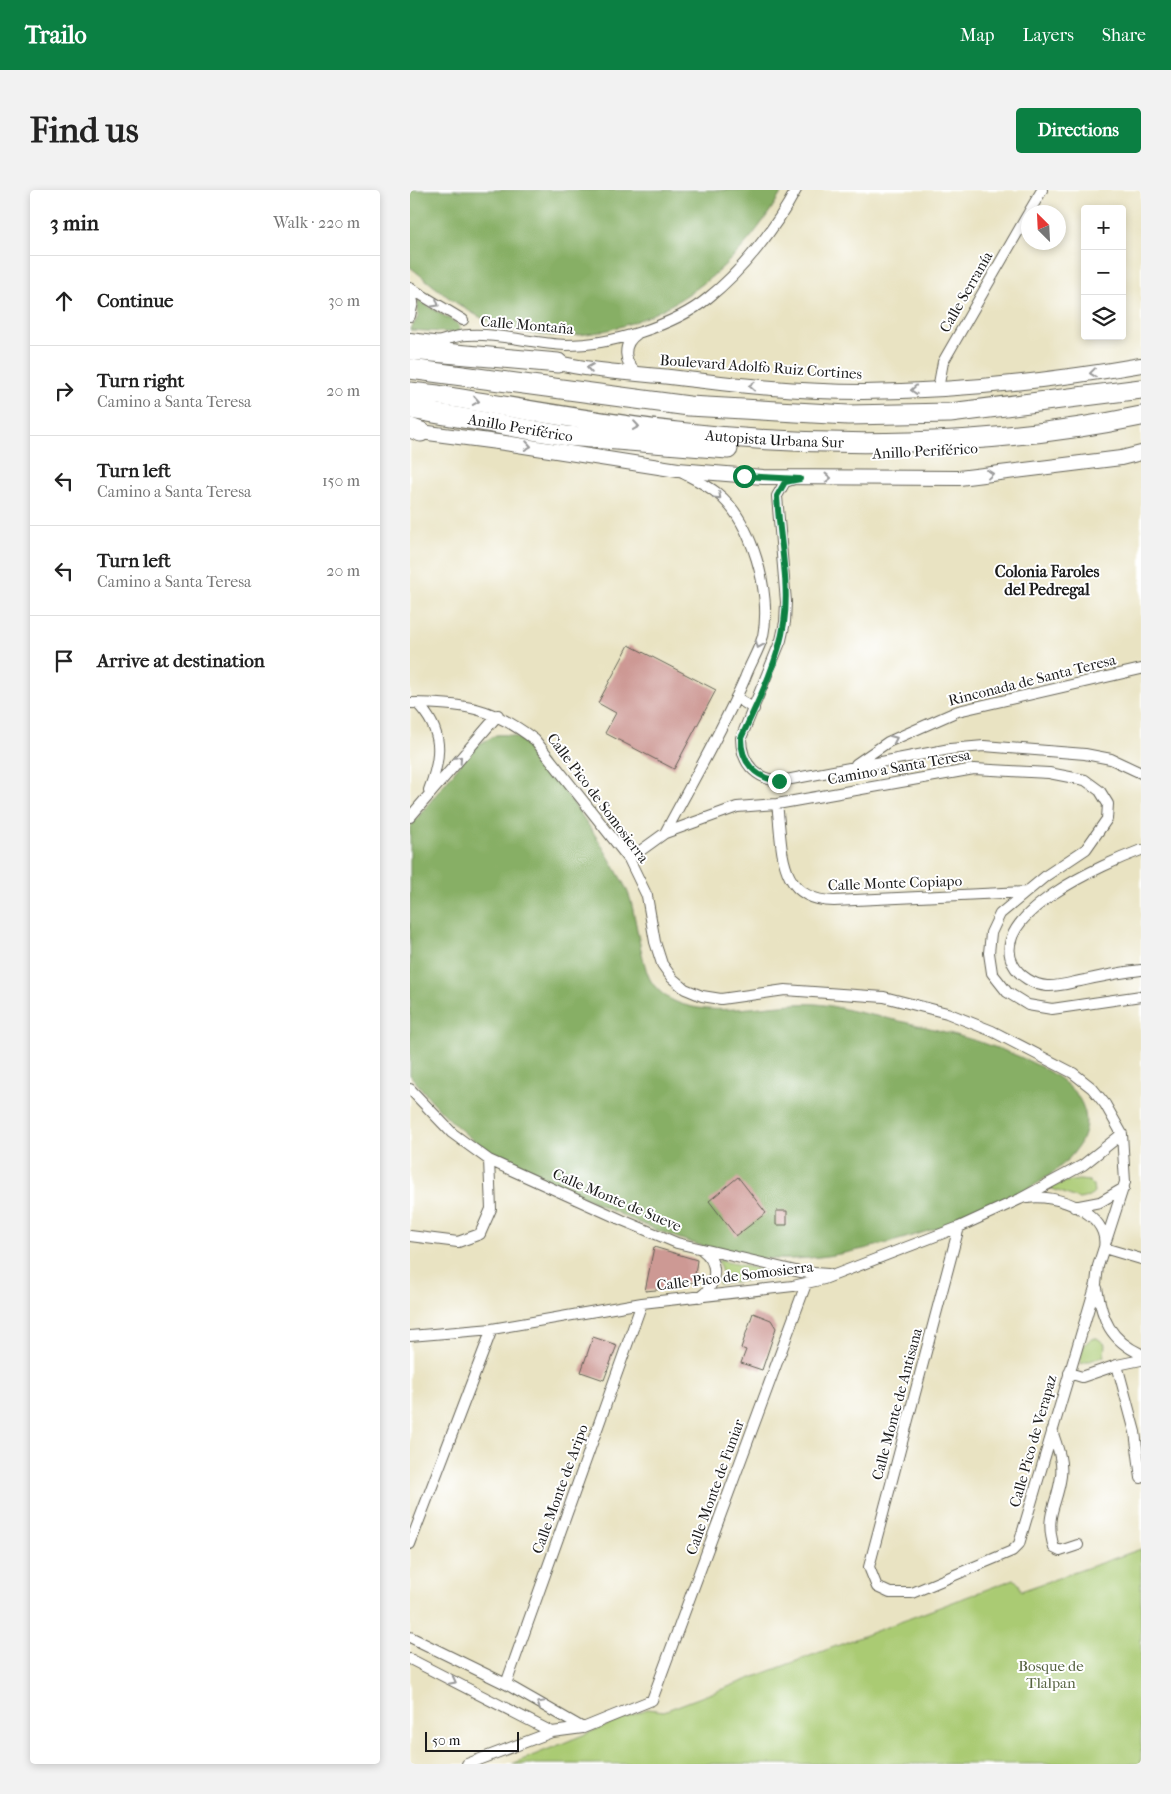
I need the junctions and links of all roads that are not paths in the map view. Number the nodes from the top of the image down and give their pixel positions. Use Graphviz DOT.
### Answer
graph roads {
  1 [pos="796,190"];
  2 [pos="1042,190"];
  3 [pos="1034,205"];
  4 [pos="1021,227"];
  5 [pos="410,289"];
  6 [pos="410,316"];
  7 [pos="463,320"];
  8 [pos="641,332"];
  9 [pos="410,340"];
  10 [pos="435,343"];
  11 [pos="410,350"];
  12 [pos="558,363"];
  13 [pos="1141,365"];
  14 [pos="410,369"];
  15 [pos="638,374"];
  16 [pos="1141,379"];
  17 [pos="410,381"];
  18 [pos="938,389"];
  19 [pos="1141,389"];
  20 [pos="410,392"];
  21 [pos="1053,400"];
  22 [pos="1141,400"];
  23 [pos="410,409"];
  24 [pos="1141,416"];
  25 [pos="1141,427"];
  26 [pos="414,430"];
  27 [pos="1141,453"];
  28 [pos="678,470"];
  29 [pos="800,479"];
  30 [pos="1141,669"];
  31 [pos="736,697"];
  32 [pos="414,703"];
  33 [pos="754,709"];
  34 [pos="498,715"];
  35 [pos="854,766"];
  36 [pos="1141,773"];
  37 [pos="427,796"];
  38 [pos="777,804"];
  39 [pos="410,817"];
  40 [pos="664,833"];
  41 [pos="1141,850"];
  42 [pos="630,859"];
  43 [pos="1026,892"];
  44 [pos="1141,970"];
  45 [pos="1141,996"];
  46 [pos="410,1089"];
  47 [pos="1122,1134"];
  48 [pos="489,1160"];
  49 [pos="1124,1188"];
  50 [pos="1020,1199"];
  51 [pos="1074,1207"];
  52 [pos="959,1227"];
  53 [pos="410,1236"];
  54 [pos="699,1248"];
  55 [pos="1104,1248"];
  56 [pos="1141,1259"];
  57 [pos="841,1273"];
  58 [pos="806,1284"];
  59 [pos="1096,1284"];
  60 [pos="700,1296"];
  61 [pos="642,1303"];
  62 [pos="492,1330"];
  63 [pos="410,1336"];
  64 [pos="1141,1354"];
  65 [pos="1141,1360"];
  66 [pos="1117,1365"];
  67 [pos="1069,1373"];
  68 [pos="1052,1430"];
  69 [pos="1141,1478"];
  70 [pos="410,1544"];
  71 [pos="1078,1545"];
  72 [pos="877,1587"];
  73 [pos="410,1637"];
  74 [pos="410,1658"];
  75 [pos="506,1684"];
  76 [pos="583,1728"];
  77 [pos="552,1732"];
  78 [pos="467,1764"];
  1 -- 8 [label="street, Calle Montaña"];
  2 -- 3 [label="street, Calle Serranía"];
  4 -- 18 [label="street, Calle Serranía"];
  5 -- 6 [label="street"];
  5 -- 7 [label="street, one-way"];
  8 -- 10 [label="street, Calle Montaña"];
  8 -- 15 [label="street"];
  9 -- 10 [label="main road, Boulevard Adolfo Ruiz Cortines"];
  10 -- 12 [label="main road, Boulevard Adolfo Ruiz Cortines"];
  11 -- 12 [label="highway"];
  15 -- 12 [label="main road, Boulevard Adolfo Ruiz Cortines, one-way"];
  13 -- 18 [label="main road, Boulevard Adolfo Ruiz Cortines, one-way"];
  14 -- 21 [label="highway"];
  18 -- 15 [label="main road, Boulevard Adolfo Ruiz Cortines, one-way"];
  16 -- 21 [label="highway"];
  17 -- 22 [label="highway, Autopista Urbana Sur"];
  19 -- 21 [label="highway"];
  20 -- 24 [label="highway, Autopista Urbana Sur, one-way"];
  23 -- 25 [label="highway, Anillo Periférico"];
  26 -- 28 [label="main road, one-way"];
  29 -- 27 [label="main road, one-way"];
  28 -- 29 [label="main road"];
  28 -- 31 [label="street, Camino a Santa Teresa, one-way"];
  29 -- 33 [label="street, Camino a Santa Teresa"];
  35 -- 30 [label="street, Rinconada de Santa Teresa, one-way"];
  31 -- 33 [label="street"];
  31 -- 40 [label="street, Camino a Santa Teresa"];
  32 -- 34 [label="street"];
  32 -- 37 [label="street"];
  33 -- 35 [label="street, Camino a Santa Teresa"];
  37 -- 34 [label="street, one-way"];
  34 -- 42 [label="street, Calle Pico de Somosierra"];
  35 -- 36 [label="street, Camino a Santa Teresa"];
  37 -- 39 [label="street"];
  38 -- 40 [label="street, Camino a Santa Teresa"];
  38 -- 43 [label="street, Calle Monte Copiapo"];
  38 -- 43 [label="street, Camino a Santa Teresa"];
  40 -- 42 [label="street, Camino a Santa Teresa"];
  41 -- 44 [label="street"];
  42 -- 47 [label="street, Calle Pico de Somosierra"];
  43 -- 45 [label="street, Camino a Santa Teresa"];
  46 -- 48 [label="street, Calle Monte de Sueve"];
  47 -- 49 [label="street, Calle Pico de Somosierra"];
  47 -- 50 [label="street, Calle Pico de Somosierra"];
  48 -- 53 [label="street"];
  48 -- 54 [label="street, Calle Monte de Sueve"];
  49 -- 51 [label="street"];
  49 -- 55 [label="street, Calle Pico de Somosierra"];
  50 -- 51 [label="street"];
  50 -- 52 [label="street, Calle Pico de Somosierra"];
  51 -- 55 [label="street"];
  52 -- 57 [label="street, Calle Pico de Somosierra"];
  52 -- 72 [label="street, Calle Monte de Antisana"];
  54 -- 57 [label="street, Calle Monte de Sueve"];
  54 -- 60 [label="street"];
  55 -- 56 [label="street"];
  55 -- 59 [label="street, Calle Pico de Somosierra"];
  57 -- 58 [label="street, Calle Pico de Somosierra"];
  58 -- 60 [label="street, Calle Pico de Somosierra"];
  58 -- 76 [label="street, Calle Monte de Funiar"];
  59 -- 64 [label="street"];
  59 -- 67 [label="street, Calle Pico de Verapaz"];
  60 -- 61 [label="street, Calle Pico de Somosierra"];
  61 -- 62 [label="street, Calle Pico de Somosierra"];
  61 -- 75 [label="street, Calle Monte de Aripo"];
  62 -- 63 [label="street, Calle Pico de Somosierra"];
  62 -- 70 [label="street"];
  65 -- 66 [label="street"];
  66 -- 67 [label="street"];
  66 -- 69 [label="street"];
  67 -- 68 [label="street, Calle Pico de Verapaz"];
  68 -- 71 [label="street"];
  68 -- 72 [label="street, Calle Pico de Verapaz"];
  73 -- 75 [label="street"];
  74 -- 77 [label="street, one-way"];
  76 -- 75 [label="street, one-way"];
  76 -- 77 [label="street"];
  77 -- 78 [label="street"];
}
